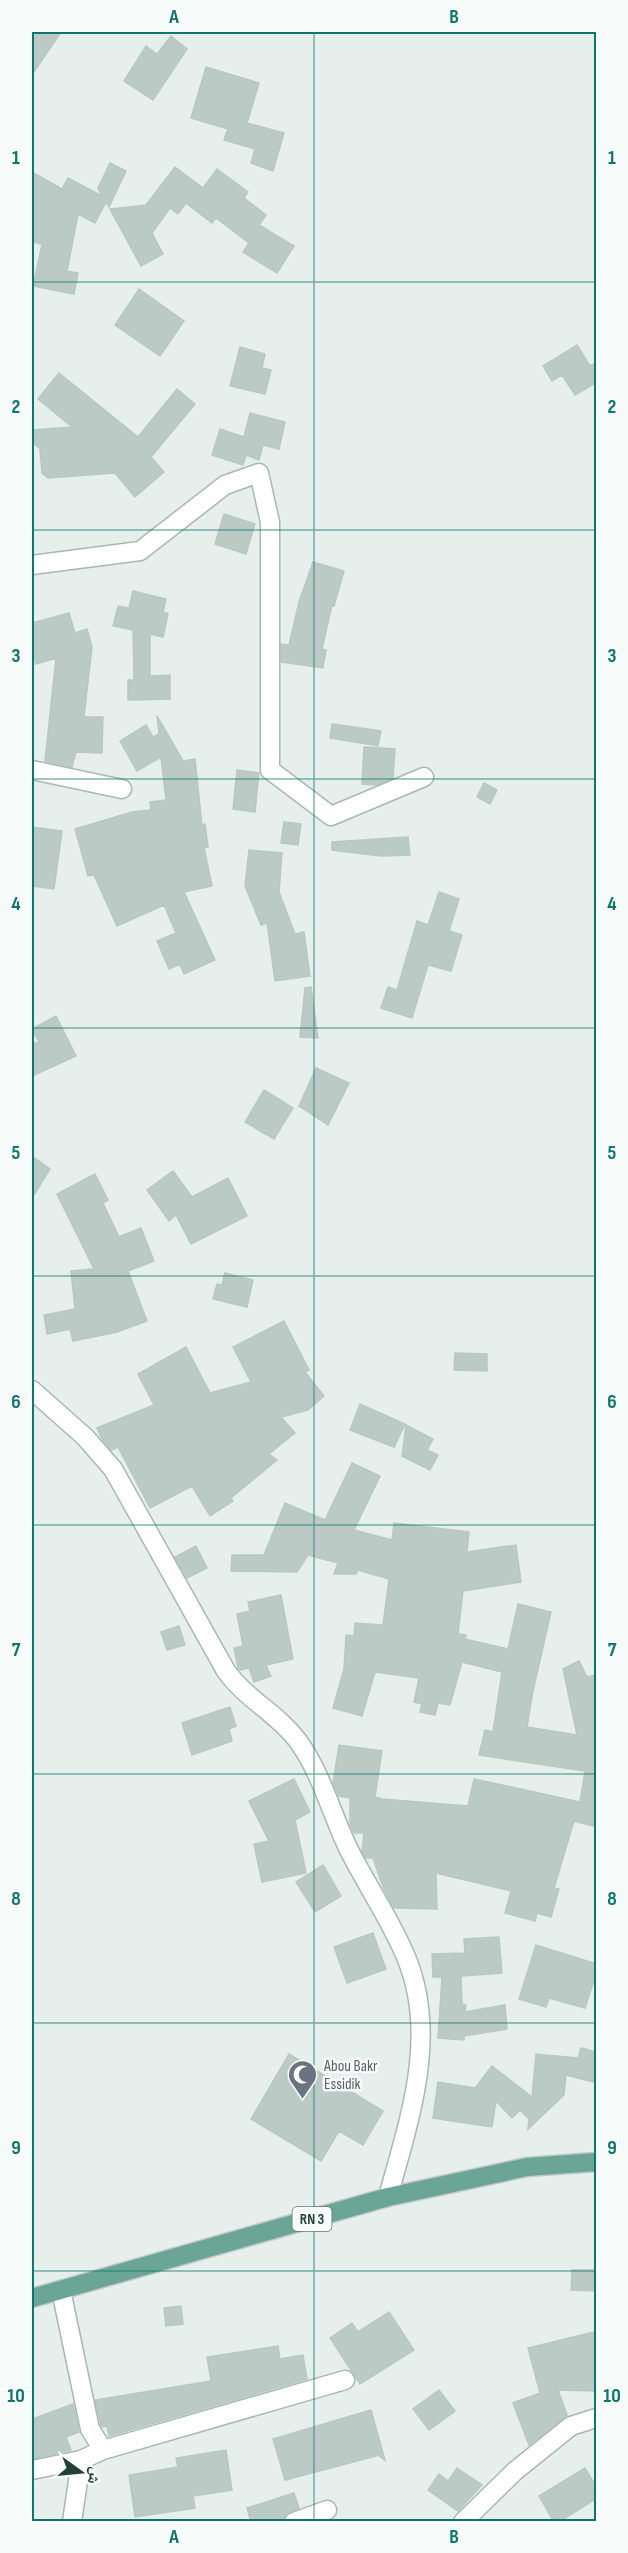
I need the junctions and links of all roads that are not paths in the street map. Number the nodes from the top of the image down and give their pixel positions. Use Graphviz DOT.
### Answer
graph roads {
  1 [pos="32,565"];
  2 [pos="32,770"];
  3 [pos="424,777"];
  4 [pos="122,789"];
  5 [pos="32,1390"];
  6 [pos="597,2162"];
  7 [pos="388,2198"];
  8 [pos="62,2290"];
  9 [pos="32,2298"];
  10 [pos="345,2380"];
  11 [pos="597,2418"];
  12 [pos="103,2450"];
  13 [pos="81,2460"];
  14 [pos="32,2470"];
  15 [pos="327,2510"];
  16 [pos="72,2522"];
  17 [pos="294,2522"];
  18 [pos="463,2522"];
  1 -- 3 [label="street"];
  2 -- 4 [label="street"];
  5 -- 7 [label="street"];
  6 -- 7 [label="main road, RN 3"];
  7 -- 8 [label="main road, RN 3"];
  8 -- 9 [label="main road, RN 3"];
  8 -- 12 [label="street"];
  10 -- 12 [label="street"];
  11 -- 18 [label="street"];
  12 -- 13 [label="street"];
  13 -- 14 [label="street"];
  13 -- 16 [label="street"];
  15 -- 17 [label="street"];
}
